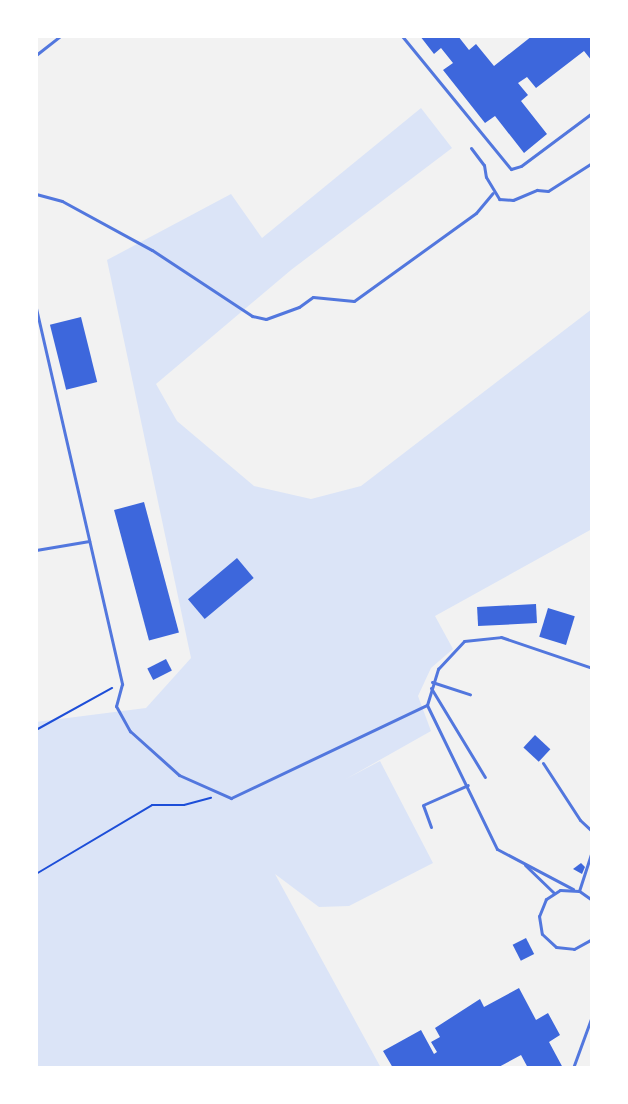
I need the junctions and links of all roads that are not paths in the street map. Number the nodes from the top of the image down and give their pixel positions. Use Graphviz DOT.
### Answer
graph roads {
  1 [pos="60,36"];
  2 [pos="402,36"];
  3 [pos="36,55"];
  4 [pos="592,113"];
  5 [pos="471,148"];
  6 [pos="36,153"];
  7 [pos="592,164"];
  8 [pos="36,170"];
  9 [pos="493,193"];
  10 [pos="36,194"];
  11 [pos="36,308"];
  12 [pos="89,541"];
  13 [pos="36,550"];
  14 [pos="592,668"];
  15 [pos="592,675"];
  16 [pos="432,682"];
  17 [pos="431,688"];
  18 [pos="470,694"];
  19 [pos="592,702"];
  20 [pos="427,705"];
  21 [pos="543,763"];
  22 [pos="485,777"];
  23 [pos="468,785"];
  24 [pos="431,827"];
  25 [pos="592,831"];
  26 [pos="592,851"];
  27 [pos="524,863"];
  28 [pos="573,889"];
  29 [pos="579,891"];
  30 [pos="554,893"];
  31 [pos="592,900"];
  32 [pos="592,941"];
  33 [pos="592,1016"];
  34 [pos="573,1068"];
  1 -- 3 [label="lane"];
  2 -- 4 [label="lane"];
  5 -- 9 [label="lane"];
  6 -- 8 [label="lane"];
  7 -- 9 [label="lane"];
  9 -- 10 [label="lane"];
  11 -- 12 [label="lane"];
  12 -- 13 [label="lane"];
  12 -- 20 [label="lane"];
  14 -- 16 [label="lane"];
  15 -- 19 [label="lane"];
  16 -- 17 [label="lane"];
  16 -- 18 [label="lane"];
  17 -- 20 [label="lane"];
  17 -- 22 [label="lane"];
  20 -- 23 [label="lane"];
  21 -- 25 [label="lane"];
  23 -- 24 [label="lane"];
  23 -- 27 [label="lane"];
  26 -- 29 [label="lane"];
  27 -- 28 [label="lane"];
  27 -- 30 [label="lane"];
  28 -- 29 [label="lane"];
  28 -- 30 [label="lane"];
  29 -- 31 [label="lane"];
  30 -- 32 [label="lane"];
  33 -- 34 [label="lane"];
}
